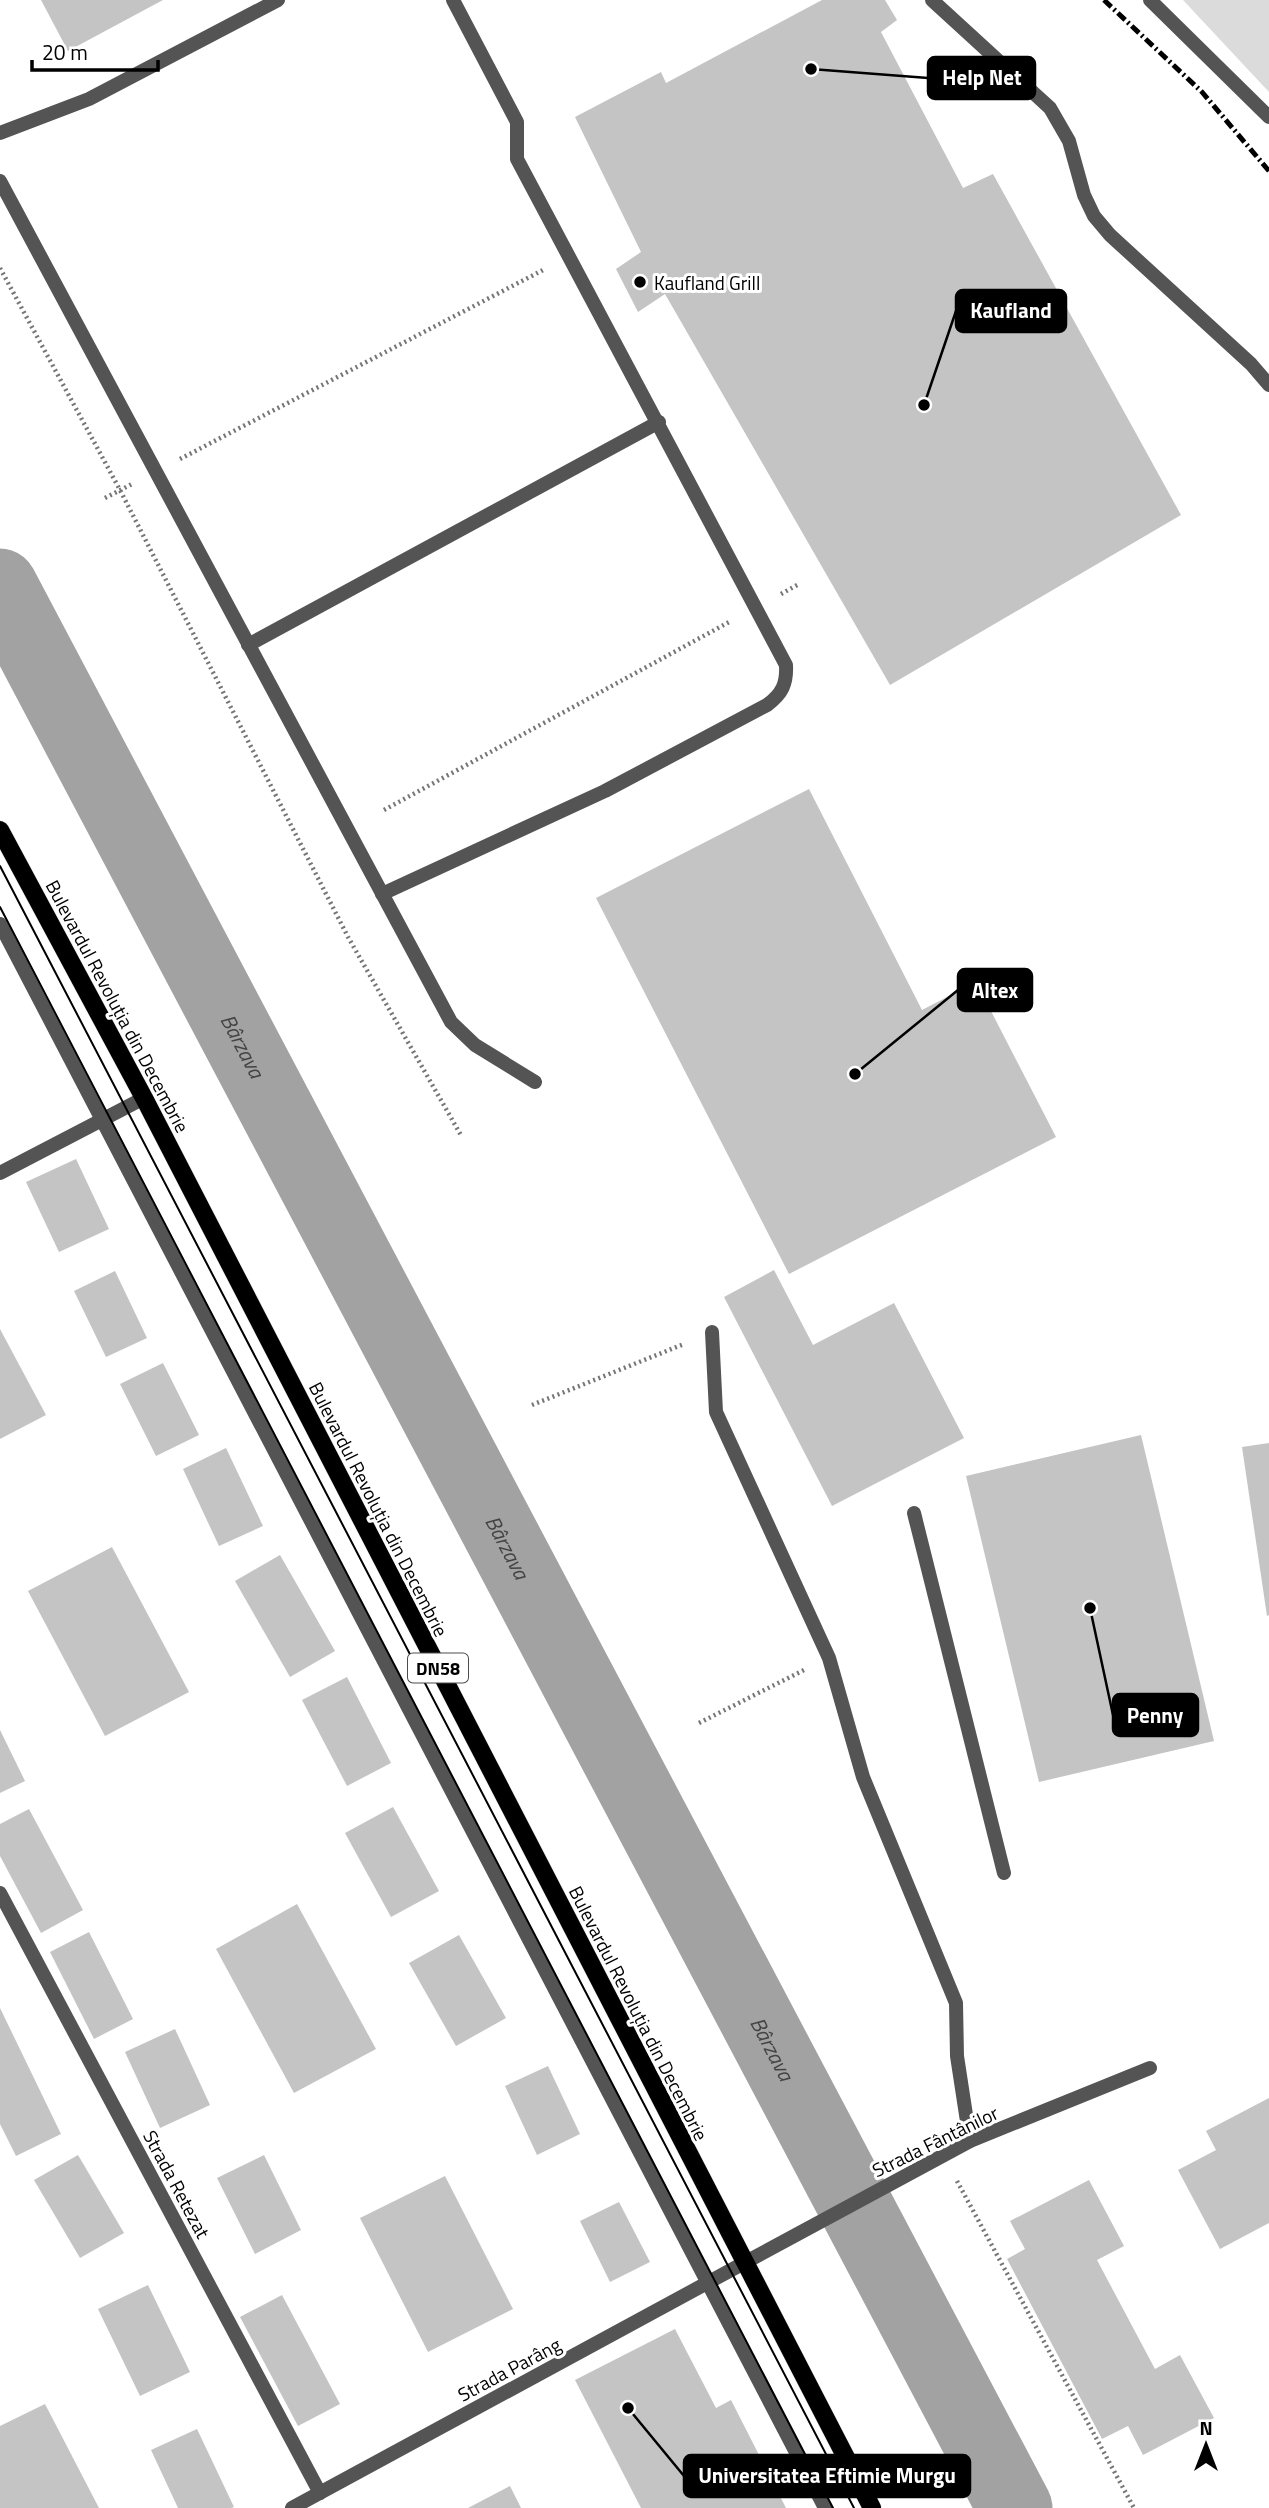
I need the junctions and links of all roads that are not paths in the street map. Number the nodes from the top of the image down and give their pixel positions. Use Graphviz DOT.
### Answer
graph roads {
  1 [pos="278,0"];
  2 [pos="453,0"];
  3 [pos="932,0"];
  4 [pos="1150,0"];
  5 [pos="1269,117"];
  6 [pos="0,133"];
  7 [pos="0,181"];
  8 [pos="1269,385"];
  9 [pos="659,422"];
  10 [pos="248,645"];
  11 [pos="0,831"];
  12 [pos="382,894"];
  13 [pos="0,924"];
  14 [pos="535,1082"];
  15 [pos="144,1098"];
  16 [pos="103,1119"];
  17 [pos="0,1173"];
  18 [pos="712,1332"];
  19 [pos="914,1513"];
  20 [pos="1004,1873"];
  21 [pos="0,1893"];
  22 [pos="1150,2068"];
  23 [pos="970,2141"];
  24 [pos="744,2263"];
  25 [pos="707,2283"];
  26 [pos="320,2493"];
  27 [pos="292,2508"];
  28 [pos="825,2508"];
  29 [pos="872,2508"];
  1 -- 6 [label="street"];
  2 -- 9 [label="street"];
  3 -- 8 [label="street"];
  4 -- 5 [label="street"];
  7 -- 10 [label="street"];
  9 -- 10 [label="street"];
  9 -- 12 [label="street"];
  10 -- 12 [label="street"];
  11 -- 15 [label="main road, Bulevardul Revoluția din Decembrie / DN58"];
  12 -- 14 [label="street"];
  13 -- 16 [label="street"];
  15 -- 16 [label="street"];
  15 -- 24 [label="main road, Bulevardul Revoluția din Decembrie / DN58"];
  16 -- 17 [label="street"];
  16 -- 25 [label="street"];
  18 -- 23 [label="street"];
  19 -- 20 [label="street"];
  21 -- 26 [label="street, Strada Retezat"];
  22 -- 23 [label="street, Strada Fântânilor"];
  23 -- 24 [label="street, Strada Fântânilor"];
  24 -- 25 [label="street, Strada Parâng"];
  24 -- 29 [label="main road, Bulevardul Revoluția din Decembrie / DN58"];
  25 -- 26 [label="street, Strada Parâng"];
  25 -- 28 [label="street"];
  26 -- 27 [label="street, Strada Parâng"];
}
